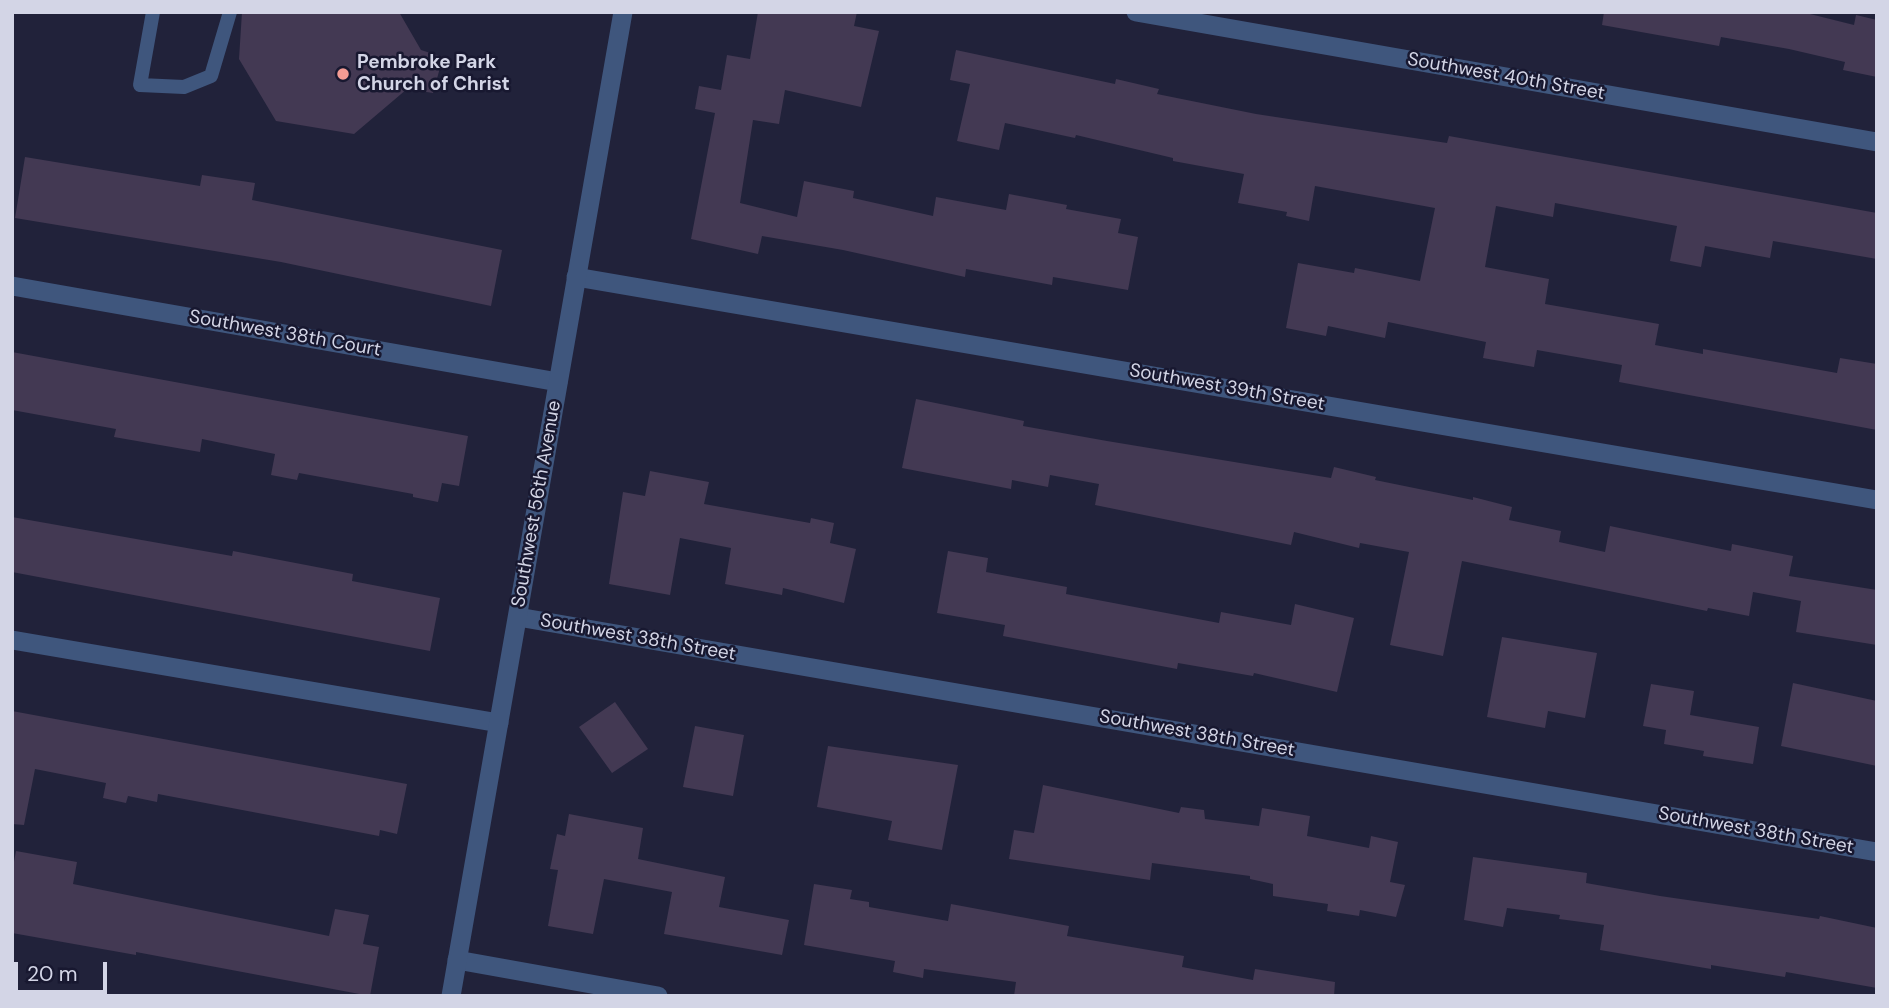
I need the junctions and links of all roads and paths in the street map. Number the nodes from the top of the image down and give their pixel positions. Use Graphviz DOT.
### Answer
graph roads {
  1 [pos="153,12"];
  2 [pos="230,12"];
  3 [pos="624,12"];
  4 [pos="1136,12"];
  5 [pos="1877,142"];
  6 [pos="576,277"];
  7 [pos="12,286"];
  8 [pos="558,382"];
  9 [pos="1877,500"];
  10 [pos="518,617"];
  11 [pos="12,640"];
  12 [pos="499,723"];
  13 [pos="1877,852"];
  14 [pos="457,960"];
  15 [pos="451,996"];
  16 [pos="658,996"];
  1 -- 2 [label="lane"];
  3 -- 6 [label="street, Southwest 56th Avenue"];
  4 -- 5 [label="street, Southwest 40th Street"];
  6 -- 8 [label="street, Southwest 56th Avenue"];
  6 -- 9 [label="street, Southwest 39th Street"];
  7 -- 8 [label="street, Southwest 38th Court"];
  8 -- 10 [label="street, Southwest 56th Avenue"];
  10 -- 12 [label="street, Southwest 56th Avenue"];
  10 -- 13 [label="street, Southwest 38th Street"];
  11 -- 12 [label="street"];
  12 -- 14 [label="street, Southwest 56th Avenue"];
  14 -- 15 [label="street, Southwest 56th Avenue"];
  14 -- 16 [label="street"];
}
